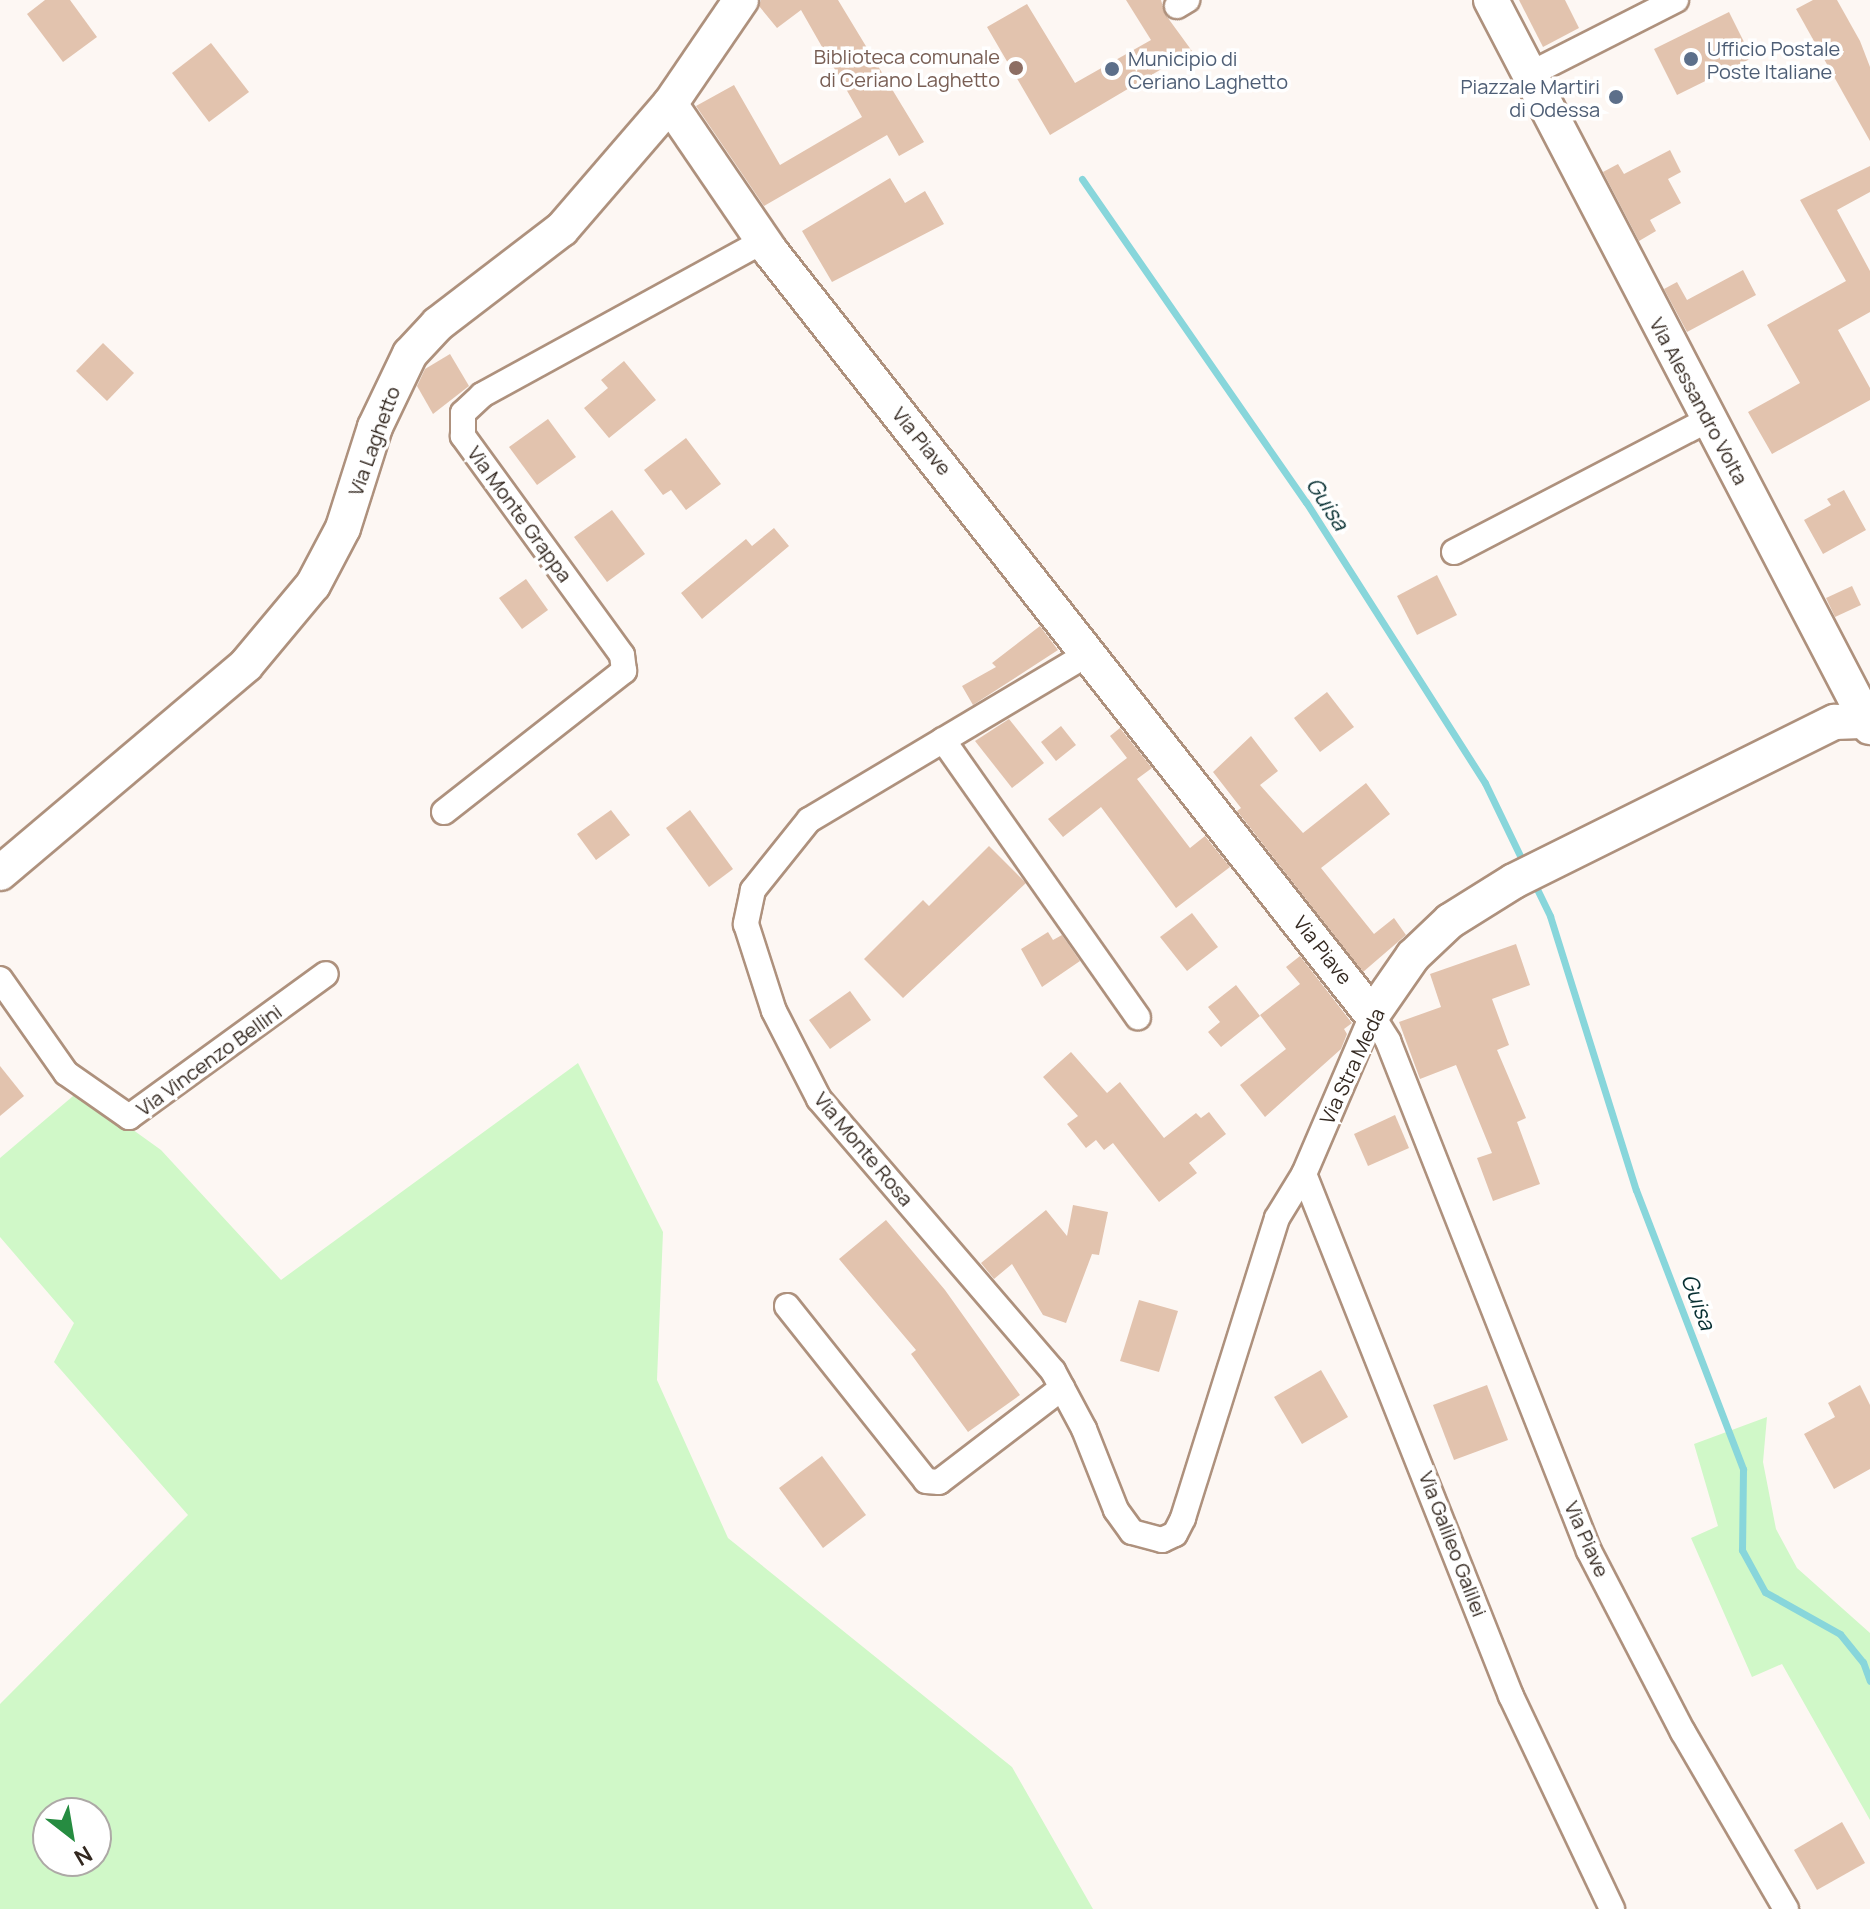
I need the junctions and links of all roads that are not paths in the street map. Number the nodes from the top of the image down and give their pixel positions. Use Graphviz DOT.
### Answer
graph roads {
  1 [pos="741,0"];
  2 [pos="1491,0"];
  3 [pos="1676,0"];
  4 [pos="1528,75"];
  5 [pos="670,104"];
  6 [pos="763,241"];
  7 [pos="1709,419"];
  8 [pos="1454,552"];
  9 [pos="1091,652"];
  10 [pos="1869,723"];
  11 [pos="943,740"];
  12 [pos="444,812"];
  13 [pos="0,873"];
  14 [pos="326,974"];
  15 [pos="0,979"];
  16 [pos="1372,1015"];
  17 [pos="1138,1017"];
  18 [pos="1304,1174"];
  19 [pos="787,1306"];
  20 [pos="1062,1388"];
  21 [pos="1175,1534"];
  22 [pos="1612,1909"];
  23 [pos="1786,1909"];
  1 -- 5 [label="street, Via Laghetto"];
  2 -- 4 [label="street, Via Alessandro Volta"];
  3 -- 4 [label="street"];
  4 -- 7 [label="street, Via Alessandro Volta"];
  5 -- 6 [label="street, Via Piave"];
  5 -- 13 [label="street, Via Laghetto"];
  6 -- 9 [label="street, Via Piave"];
  6 -- 12 [label="street, Via Monte Grappa"];
  7 -- 8 [label="street"];
  7 -- 10 [label="street, Via Alessandro Volta"];
  9 -- 11 [label="street, Via Monte Rosa"];
  9 -- 16 [label="street, Via Piave"];
  10 -- 16 [label="street, Via Stra Meda"];
  11 -- 17 [label="street"];
  11 -- 20 [label="street, Via Monte Rosa"];
  14 -- 15 [label="street, Via Vincenzo Bellini"];
  16 -- 18 [label="street, Via Stra Meda"];
  16 -- 23 [label="street, Via Piave"];
  18 -- 21 [label="street, Via Stra Meda"];
  18 -- 22 [label="street, Via Galileo Galilei"];
  19 -- 20 [label="street"];
  20 -- 21 [label="street, Via Monte Rosa"];
}
